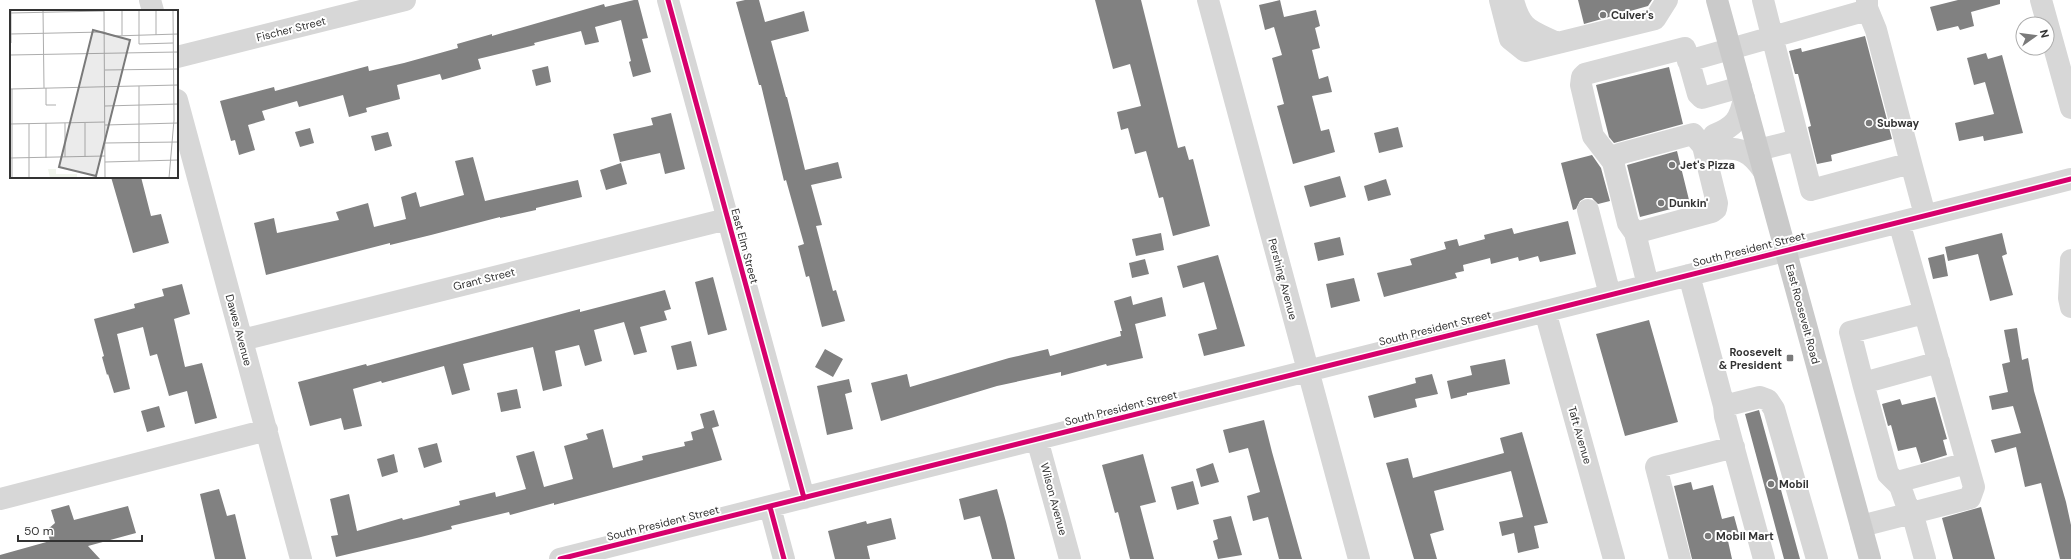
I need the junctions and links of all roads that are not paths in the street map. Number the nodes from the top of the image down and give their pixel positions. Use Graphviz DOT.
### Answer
graph roads {
  1 [pos="150,0"];
  2 [pos="405,0"];
  3 [pos="668,0"];
  4 [pos="1208,0"];
  5 [pos="1500,0"];
  6 [pos="1513,0"];
  7 [pos="1667,0"];
  8 [pos="1717,0"];
  9 [pos="1763,0"];
  10 [pos="2041,0"];
  11 [pos="1867,4"];
  12 [pos="153,10"];
  13 [pos="1772,37"];
  14 [pos="1557,43"];
  15 [pos="1730,49"];
  16 [pos="178,57"];
  17 [pos="1688,61"];
  18 [pos="1742,93"];
  19 [pos="178,108"];
  20 [pos="2071,108"];
  21 [pos="181,132"];
  22 [pos="1798,140"];
  23 [pos="1707,145"];
  24 [pos="1761,160"];
  25 [pos="1613,162"];
  26 [pos="1911,163"];
  27 [pos="2071,179"];
  28 [pos="1588,210"];
  29 [pos="1925,215"];
  30 [pos="727,218"];
  31 [pos="1898,222"];
  32 [pos="1635,233"];
  33 [pos="1785,250"];
  34 [pos="2071,260"];
  35 [pos="1689,275"];
  36 [pos="1648,285"];
  37 [pos="1610,295"];
  38 [pos="2071,307"];
  39 [pos="1545,311"];
  40 [pos="1924,313"];
  41 [pos="242,340"];
  42 [pos="1939,362"];
  43 [pos="1308,371"];
  44 [pos="1864,383"];
  45 [pos="1724,406"];
  46 [pos="267,430"];
  47 [pos="1037,439"];
  48 [pos="1734,446"];
  49 [pos="1967,463"];
  50 [pos="1897,482"];
  51 [pos="804,498"];
  52 [pos="0,499"];
  53 [pos="770,506"];
  54 [pos="1912,512"];
  55 [pos="1861,526"];
  56 [pos="301,559"];
  57 [pos="560,559"];
  58 [pos="784,559"];
  59 [pos="1070,559"];
  60 [pos="1359,559"];
  61 [pos="1614,559"];
  62 [pos="1680,559"];
  63 [pos="1764,559"];
  64 [pos="1816,559"];
  65 [pos="1870,559"];
  66 [pos="1925,559"];
  1 -- 12 [label="street"];
  2 -- 16 [label="street, Fischer Street"];
  3 -- 30 [label="street, East Elm Street"];
  4 -- 43 [label="street, Pershing Avenue"];
  5 -- 14 [label="street"];
  6 -- 14 [label="street"];
  7 -- 14 [label="street"];
  8 -- 15 [label="main road, East Roosevelt Road"];
  9 -- 13 [label="street"];
  10 -- 20 [label="street"];
  11 -- 13 [label="street"];
  11 -- 26 [label="street"];
  13 -- 15 [label="street"];
  13 -- 22 [label="street"];
  15 -- 17 [label="street"];
  15 -- 18 [label="main road, East Roosevelt Road"];
  17 -- 18 [label="street"];
  17 -- 25 [label="street"];
  18 -- 23 [label="street"];
  18 -- 24 [label="main road, East Roosevelt Road"];
  19 -- 21 [label="street, Dawes Avenue"];
  21 -- 41 [label="street, Dawes Avenue"];
  22 -- 24 [label="street"];
  22 -- 26 [label="street"];
  23 -- 24 [label="street"];
  23 -- 25 [label="street"];
  23 -- 32 [label="street"];
  24 -- 33 [label="main road, East Roosevelt Road"];
  25 -- 32 [label="street"];
  26 -- 29 [label="street"];
  27 -- 29 [label="street, South President Street"];
  28 -- 37 [label="street"];
  29 -- 31 [label="street, South President Street"];
  30 -- 41 [label="street, Grant Street"];
  30 -- 51 [label="street, East Elm Street"];
  31 -- 33 [label="street, South President Street"];
  31 -- 40 [label="street"];
  32 -- 36 [label="street"];
  33 -- 35 [label="street, South President Street"];
  33 -- 55 [label="main road, East Roosevelt Road"];
  34 -- 38 [label="street"];
  35 -- 36 [label="street, South President Street"];
  35 -- 45 [label="street"];
  36 -- 37 [label="street, South President Street"];
  37 -- 39 [label="street, South President Street"];
  39 -- 43 [label="street, South President Street"];
  39 -- 61 [label="street, Taft Avenue"];
  40 -- 42 [label="street"];
  40 -- 44 [label="street"];
  41 -- 46 [label="street, Dawes Avenue"];
  42 -- 44 [label="street"];
  42 -- 49 [label="street"];
  43 -- 47 [label="street, South President Street"];
  43 -- 60 [label="street, Pershing Avenue"];
  44 -- 50 [label="street"];
  45 -- 48 [label="street"];
  45 -- 64 [label="street"];
  46 -- 52 [label="street"];
  46 -- 56 [label="street, Dawes Avenue"];
  47 -- 51 [label="street, South President Street"];
  47 -- 59 [label="street, Wilson Avenue"];
  48 -- 62 [label="street"];
  48 -- 63 [label="street"];
  49 -- 50 [label="street"];
  49 -- 54 [label="street"];
  50 -- 54 [label="street"];
  51 -- 53 [label="street, South President Street"];
  53 -- 57 [label="street, South President Street"];
  53 -- 58 [label="street"];
  54 -- 55 [label="street"];
  54 -- 66 [label="street"];
  55 -- 65 [label="main road, East Roosevelt Road"];
}
